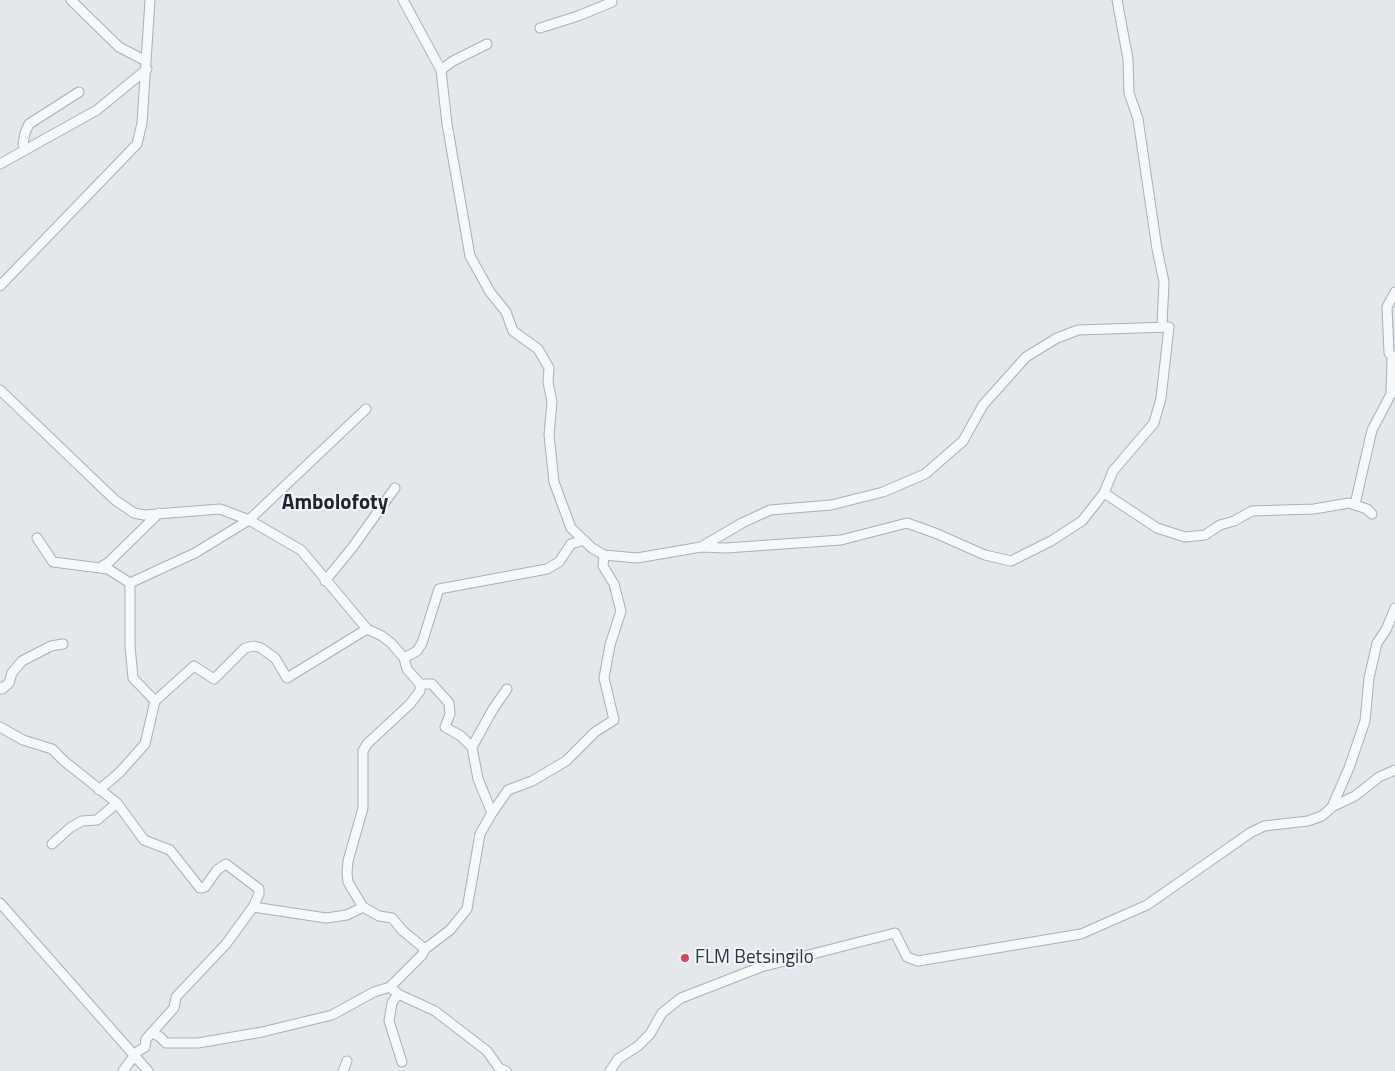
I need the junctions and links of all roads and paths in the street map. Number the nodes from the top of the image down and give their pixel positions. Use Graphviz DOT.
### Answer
graph roads {
  1 [pos="71,0"];
  2 [pos="150,0"];
  3 [pos="403,0"];
  4 [pos="611,0"];
  5 [pos="1117,0"];
  6 [pos="540,28"];
  7 [pos="487,44"];
  8 [pos="147,65"];
  9 [pos="441,70"];
  10 [pos="79,92"];
  11 [pos="25,150"];
  12 [pos="0,164"];
  13 [pos="0,286"];
  14 [pos="1395,292"];
  15 [pos="1162,326"];
  16 [pos="1393,357"];
  17 [pos="0,390"];
  18 [pos="366,409"];
  19 [pos="395,488"];
  20 [pos="1104,493"];
  21 [pos="1355,504"];
  22 [pos="159,513"];
  23 [pos="1372,514"];
  24 [pos="249,520"];
  25 [pos="36,538"];
  26 [pos="584,540"];
  27 [pos="701,547"];
  28 [pos="604,555"];
  29 [pos="99,568"];
  30 [pos="325,581"];
  31 [pos="130,583"];
  32 [pos="1395,608"];
  33 [pos="366,629"];
  34 [pos="63,644"];
  35 [pos="404,658"];
  36 [pos="420,684"];
  37 [pos="0,686"];
  38 [pos="507,690"];
  39 [pos="155,701"];
  40 [pos="0,727"];
  41 [pos="472,747"];
  42 [pos="1395,770"];
  43 [pos="99,790"];
  44 [pos="117,803"];
  45 [pos="1332,806"];
  46 [pos="492,813"];
  47 [pos="52,844"];
  48 [pos="0,903"];
  49 [pos="363,906"];
  50 [pos="253,907"];
  51 [pos="424,949"];
  52 [pos="390,987"];
  53 [pos="398,994"];
  54 [pos="153,1033"];
  55 [pos="135,1056"];
  56 [pos="347,1061"];
  57 [pos="402,1062"];
  58 [pos="501,1070"];
  59 [pos="123,1071"];
  60 [pos="148,1071"];
  61 [pos="344,1071"];
  62 [pos="610,1071"];
  1 -- 8 [label="street"];
  2 -- 8 [label="street"];
  3 -- 9 [label="street"];
  4 -- 6 [label="street"];
  5 -- 15 [label="street"];
  7 -- 9 [label="street"];
  8 -- 11 [label="street"];
  8 -- 13 [label="street"];
  9 -- 26 [label="street"];
  10 -- 11 [label="street"];
  11 -- 12 [label="street"];
  14 -- 16 [label="street"];
  15 -- 20 [label="street"];
  15 -- 27 [label="street"];
  16 -- 21 [label="street"];
  17 -- 22 [label="street"];
  18 -- 24 [label="street"];
  19 -- 30 [label="street"];
  20 -- 21 [label="street"];
  20 -- 27 [label="street"];
  21 -- 23 [label="street"];
  22 -- 24 [label="street"];
  22 -- 29 [label="street"];
  24 -- 30 [label="street"];
  24 -- 31 [label="street"];
  25 -- 29 [label="street"];
  26 -- 28 [label="street"];
  26 -- 35 [label="street"];
  27 -- 28 [label="street"];
  28 -- 46 [label="street"];
  29 -- 31 [label="street"];
  30 -- 33 [label="street"];
  31 -- 39 [label="street"];
  32 -- 45 [label="street"];
  33 -- 35 [label="street"];
  33 -- 39 [label="street"];
  34 -- 37 [label="street"];
  35 -- 36 [label="street"];
  36 -- 41 [label="street"];
  36 -- 49 [label="street"];
  38 -- 41 [label="street"];
  39 -- 43 [label="street"];
  40 -- 43 [label="street"];
  41 -- 46 [label="street"];
  42 -- 45 [label="street"];
  43 -- 44 [label="street"];
  44 -- 47 [label="street"];
  44 -- 50 [label="street"];
  45 -- 62 [label="street"];
  46 -- 51 [label="street"];
  48 -- 55 [label="street"];
  49 -- 50 [label="street"];
  49 -- 51 [label="street"];
  50 -- 54 [label="street"];
  51 -- 52 [label="street"];
  52 -- 53 [label="street"];
  52 -- 54 [label="street"];
  53 -- 57 [label="street"];
  53 -- 58 [label="street"];
  54 -- 55 [label="street"];
  55 -- 59 [label="street"];
  55 -- 60 [label="street"];
  56 -- 61 [label="street"];
}
